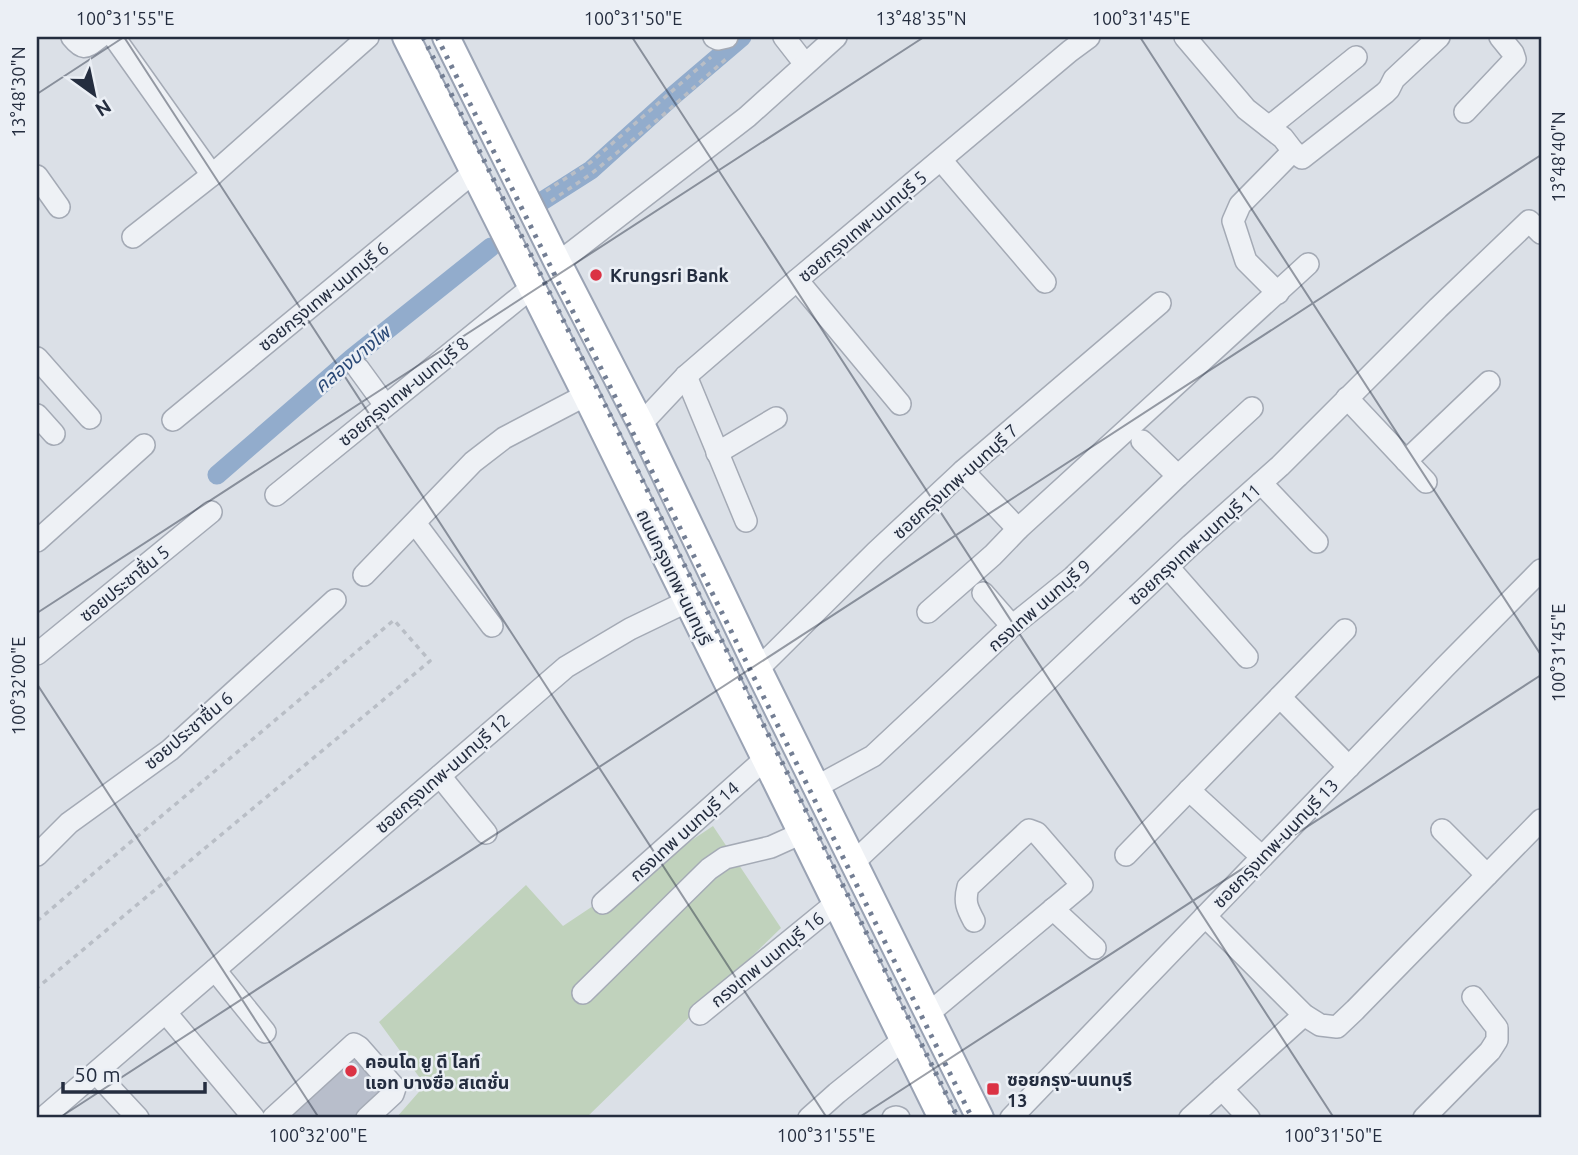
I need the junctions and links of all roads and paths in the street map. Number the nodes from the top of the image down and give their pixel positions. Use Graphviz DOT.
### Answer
graph roads {
  1 [pos="72,37"];
  2 [pos="100,37"];
  3 [pos="114,37"];
  4 [pos="368,37"];
  5 [pos="406,37"];
  6 [pos="446,37"];
  7 [pos="784,37"];
  8 [pos="836,37"];
  9 [pos="1089,37"];
  10 [pos="1185,37"];
  11 [pos="1439,37"];
  12 [pos="1500,37"];
  13 [pos="1063,44"];
  14 [pos="723,45"];
  15 [pos="1356,57"];
  16 [pos="805,64"];
  17 [pos="1465,112"];
  18 [pos="1269,127"];
  19 [pos="1293,151"];
  20 [pos="941,160"];
  21 [pos="474,172"];
  22 [pos="212,175"];
  23 [pos="37,176"];
  24 [pos="59,207"];
  25 [pos="531,209"];
  26 [pos="1535,227"];
  27 [pos="133,237"];
  28 [pos="1308,264"];
  29 [pos="561,268"];
  30 [pos="797,280"];
  31 [pos="1045,282"];
  32 [pos="531,288"];
  33 [pos="1278,293"];
  34 [pos="1160,303"];
  35 [pos="37,358"];
  36 [pos="358,368"];
  37 [pos="686,376"];
  38 [pos="1489,382"];
  39 [pos="586,395"];
  40 [pos="1347,398"];
  41 [pos="900,404"];
  42 [pos="385,405"];
  43 [pos="1252,408"];
  44 [pos="37,415"];
  45 [pos="90,418"];
  46 [pos="776,418"];
  47 [pos="173,420"];
  48 [pos="641,424"];
  49 [pos="54,434"];
  50 [pos="1142,441"];
  51 [pos="144,445"];
  52 [pos="717,453"];
  53 [pos="1406,461"];
  54 [pos="963,471"];
  55 [pos="1178,476"];
  56 [pos="1426,482"];
  57 [pos="1261,483"];
  58 [pos="276,495"];
  59 [pos="211,512"];
  60 [pos="746,521"];
  61 [pos="415,523"];
  62 [pos="1018,529"];
  63 [pos="37,541"];
  64 [pos="1317,542"];
  65 [pos="1168,567"];
  66 [pos="1541,570"];
  67 [pos="364,575"];
  68 [pos="983,593"];
  69 [pos="335,600"];
  70 [pos="686,601"];
  71 [pos="928,612"];
  72 [pos="492,626"];
  73 [pos="1012,626"];
  74 [pos="1345,630"];
  75 [pos="37,654"];
  76 [pos="1247,657"];
  77 [pos="758,669"];
  78 [pos="1280,697"];
  79 [pos="765,759"];
  80 [pos="1349,767"];
  81 [pos="440,776"];
  82 [pos="816,787"];
  83 [pos="1189,790"];
  84 [pos="1541,820"];
  85 [pos="1442,830"];
  86 [pos="486,833"];
  87 [pos="802,833"];
  88 [pos="37,855"];
  89 [pos="1126,855"];
  90 [pos="1262,857"];
  91 [pos="854,862"];
  92 [pos="1487,875"];
  93 [pos="603,903"];
  94 [pos="835,904"];
  95 [pos="1053,909"];
  96 [pos="1205,916"];
  97 [pos="37,921"];
  98 [pos="974,921"];
  99 [pos="1095,948"];
  100 [pos="215,970"];
  101 [pos="37,988"];
  102 [pos="583,993"];
  103 [pos="1473,997"];
  104 [pos="166,1013"];
  105 [pos="929,1013"];
  106 [pos="699,1014"];
  107 [pos="1304,1014"];
  108 [pos="265,1031"];
  109 [pos="903,1040"];
  110 [pos="96,1073"];
  111 [pos="1223,1089"];
  112 [pos="43,1118"];
  113 [pos="138,1118"];
  114 [pos="254,1118"];
  115 [pos="273,1118"];
  116 [pos="367,1118"];
  117 [pos="809,1118"];
  118 [pos="893,1118"];
  119 [pos="898,1118"];
  120 [pos="942,1118"];
  121 [pos="980,1118"];
  122 [pos="1011,1118"];
  123 [pos="1191,1118"];
  124 [pos="1249,1118"];
  125 [pos="1424,1118"];
  1 -- 2 [label="street"];
  3 -- 22 [label="street"];
  4 -- 22 [label="street"];
  5 -- 21 [label="main road, ถนนกรุงเทพ-นนทบุรี"];
  6 -- 25 [label="main road, ถนนกรุงเทพ-นนทบุรี"];
  7 -- 16 [label="street"];
  8 -- 16 [label="street"];
  9 -- 13 [label="street, ซอยกรุงเทพ-นนทบุรี 5"];
  10 -- 18 [label="street"];
  11 -- 19 [label="street"];
  12 -- 17 [label="street"];
  13 -- 20 [label="street, ซอยกรุงเทพ-นนทบุรี 5"];
  14 -- 25 [label="path"];
  14 -- 25 [label="path"];
  15 -- 18 [label="street"];
  16 -- 29 [label="street"];
  18 -- 19 [label="street"];
  19 -- 33 [label="street"];
  20 -- 30 [label="street, ซอยกรุงเทพ-นนทบุรี 5"];
  20 -- 31 [label="street"];
  21 -- 32 [label="main road, ถนนกรุงเทพ-นนทบุรี"];
  21 -- 47 [label="street, ซอยกรุงเทพ-นนทบุรี 6"];
  22 -- 27 [label="street"];
  23 -- 24 [label="street"];
  25 -- 29 [label="main road, ถนนกรุงเทพ-นนทบุรี"];
  26 -- 40 [label="street, ซอยกรุงเทพ-นนทบุรี 11"];
  28 -- 33 [label="street"];
  29 -- 32 [label="main road"];
  29 -- 48 [label="main road, ถนนกรุงเทพ-นนทบุรี"];
  30 -- 37 [label="street, ซอยกรุงเทพ-นนทบุรี 5"];
  30 -- 41 [label="street"];
  32 -- 39 [label="main road, ถนนกรุงเทพ-นนทบุรี"];
  32 -- 42 [label="street, ซอยกรุงเทพ-นนทบุรี 8"];
  33 -- 62 [label="street"];
  34 -- 54 [label="street, ซอยกรุงเทพ-นนทบุรี 7"];
  35 -- 45 [label="street"];
  36 -- 42 [label="street"];
  37 -- 48 [label="street, ซอยกรุงเทพ-นนทบุรี 5"];
  37 -- 52 [label="street"];
  38 -- 53 [label="street"];
  39 -- 61 [label="street"];
  39 -- 70 [label="main road, ถนนกรุงเทพ-นนทบุรี"];
  40 -- 53 [label="street"];
  40 -- 57 [label="street, ซอยกรุงเทพ-นนทบุรี 11"];
  42 -- 58 [label="street, ซอยกรุงเทพ-นนทบุรี 8"];
  43 -- 55 [label="street, กรงเทพ นนทบุรี 9"];
  44 -- 49 [label="street"];
  46 -- 52 [label="street"];
  48 -- 77 [label="main road, ถนนกรุงเทพ-นนทบุรี"];
  50 -- 55 [label="street"];
  51 -- 63 [label="street"];
  52 -- 60 [label="street"];
  53 -- 56 [label="street"];
  54 -- 62 [label="street"];
  54 -- 77 [label="street, ซอยกรุงเทพ-นนทบุรี 7"];
  55 -- 73 [label="street, กรงเทพ นนทบุรี 9"];
  57 -- 64 [label="street"];
  57 -- 65 [label="street, ซอยกรุงเทพ-นนทบุรี 11"];
  59 -- 75 [label="street, ซอยประชาชื่น 5"];
  61 -- 67 [label="street"];
  61 -- 72 [label="street"];
  62 -- 71 [label="street"];
  65 -- 76 [label="street"];
  65 -- 91 [label="street, ซอยกรุงเทพ-นนทบุรี 11"];
  66 -- 80 [label="street, ซอยกรุงเทพ-นนทบุรี 13"];
  68 -- 73 [label="street"];
  69 -- 88 [label="street, ซอยประชาชื่น 6"];
  70 -- 79 [label="main road, ถนนกรุงเทพ-นนทบุรี"];
  70 -- 81 [label="street, ซอยกรุงเทพ-นนทบุรี 12"];
  73 -- 82 [label="street, กรงเทพ นนทบุรี 9"];
  74 -- 78 [label="street"];
  77 -- 82 [label="main road, ถนนกรุงเทพ-นนทบุรี"];
  78 -- 80 [label="street"];
  78 -- 83 [label="street"];
  79 -- 87 [label="main road, ถนนกรุงเทพ-นนทบุรี"];
  79 -- 93 [label="street, กรงเทพ นนทบุรี 14"];
  80 -- 90 [label="street, ซอยกรุงเทพ-นนทบุรี 13"];
  81 -- 86 [label="street"];
  81 -- 100 [label="street, ซอยกรุงเทพ-นนทบุรี 12"];
  82 -- 91 [label="main road, ถนนกรุงเทพ-นนทบุรี"];
  83 -- 89 [label="street"];
  83 -- 90 [label="street"];
  84 -- 92 [label="street"];
  85 -- 92 [label="street"];
  87 -- 94 [label="main road, ถนนกรุงเทพ-นนทบุรี"];
  87 -- 102 [label="street"];
  90 -- 96 [label="street, ซอยกรุงเทพ-นนทบุรี 13"];
  91 -- 105 [label="main road, ถนนกรุงเทพ-นนทบุรี"];
  92 -- 107 [label="street"];
  94 -- 106 [label="street, กรงเทพ นนทบุรี 16"];
  94 -- 109 [label="main road, ถนนกรุงเทพ-นนทบุรี"];
  95 -- 98 [label="street"];
  95 -- 99 [label="street"];
  95 -- 105 [label="street"];
  96 -- 107 [label="street"];
  96 -- 122 [label="street, ซอยกรุงเทพ-นนทบุรี 13"];
  97 -- 101 [label="path"];
  100 -- 104 [label="street, ซอยกรุงเทพ-นนทบุรี 12"];
  100 -- 108 [label="street"];
  103 -- 125 [label="street"];
  104 -- 110 [label="street, ซอยกรุงเทพ-นนทบุรี 12"];
  104 -- 114 [label="street"];
  105 -- 121 [label="main road, ถนนกรุงเทพ-นนทบุรี"];
  107 -- 111 [label="street"];
  109 -- 117 [label="street"];
  109 -- 120 [label="main road, ถนนกรุงเทพ-นนทบุรี"];
  110 -- 112 [label="street, ซอยกรุงเทพ-นนทบุรี 12"];
  110 -- 113 [label="street"];
  111 -- 123 [label="street"];
  111 -- 124 [label="street"];
  115 -- 116 [label="street"];
  118 -- 119 [label="street"];
}
